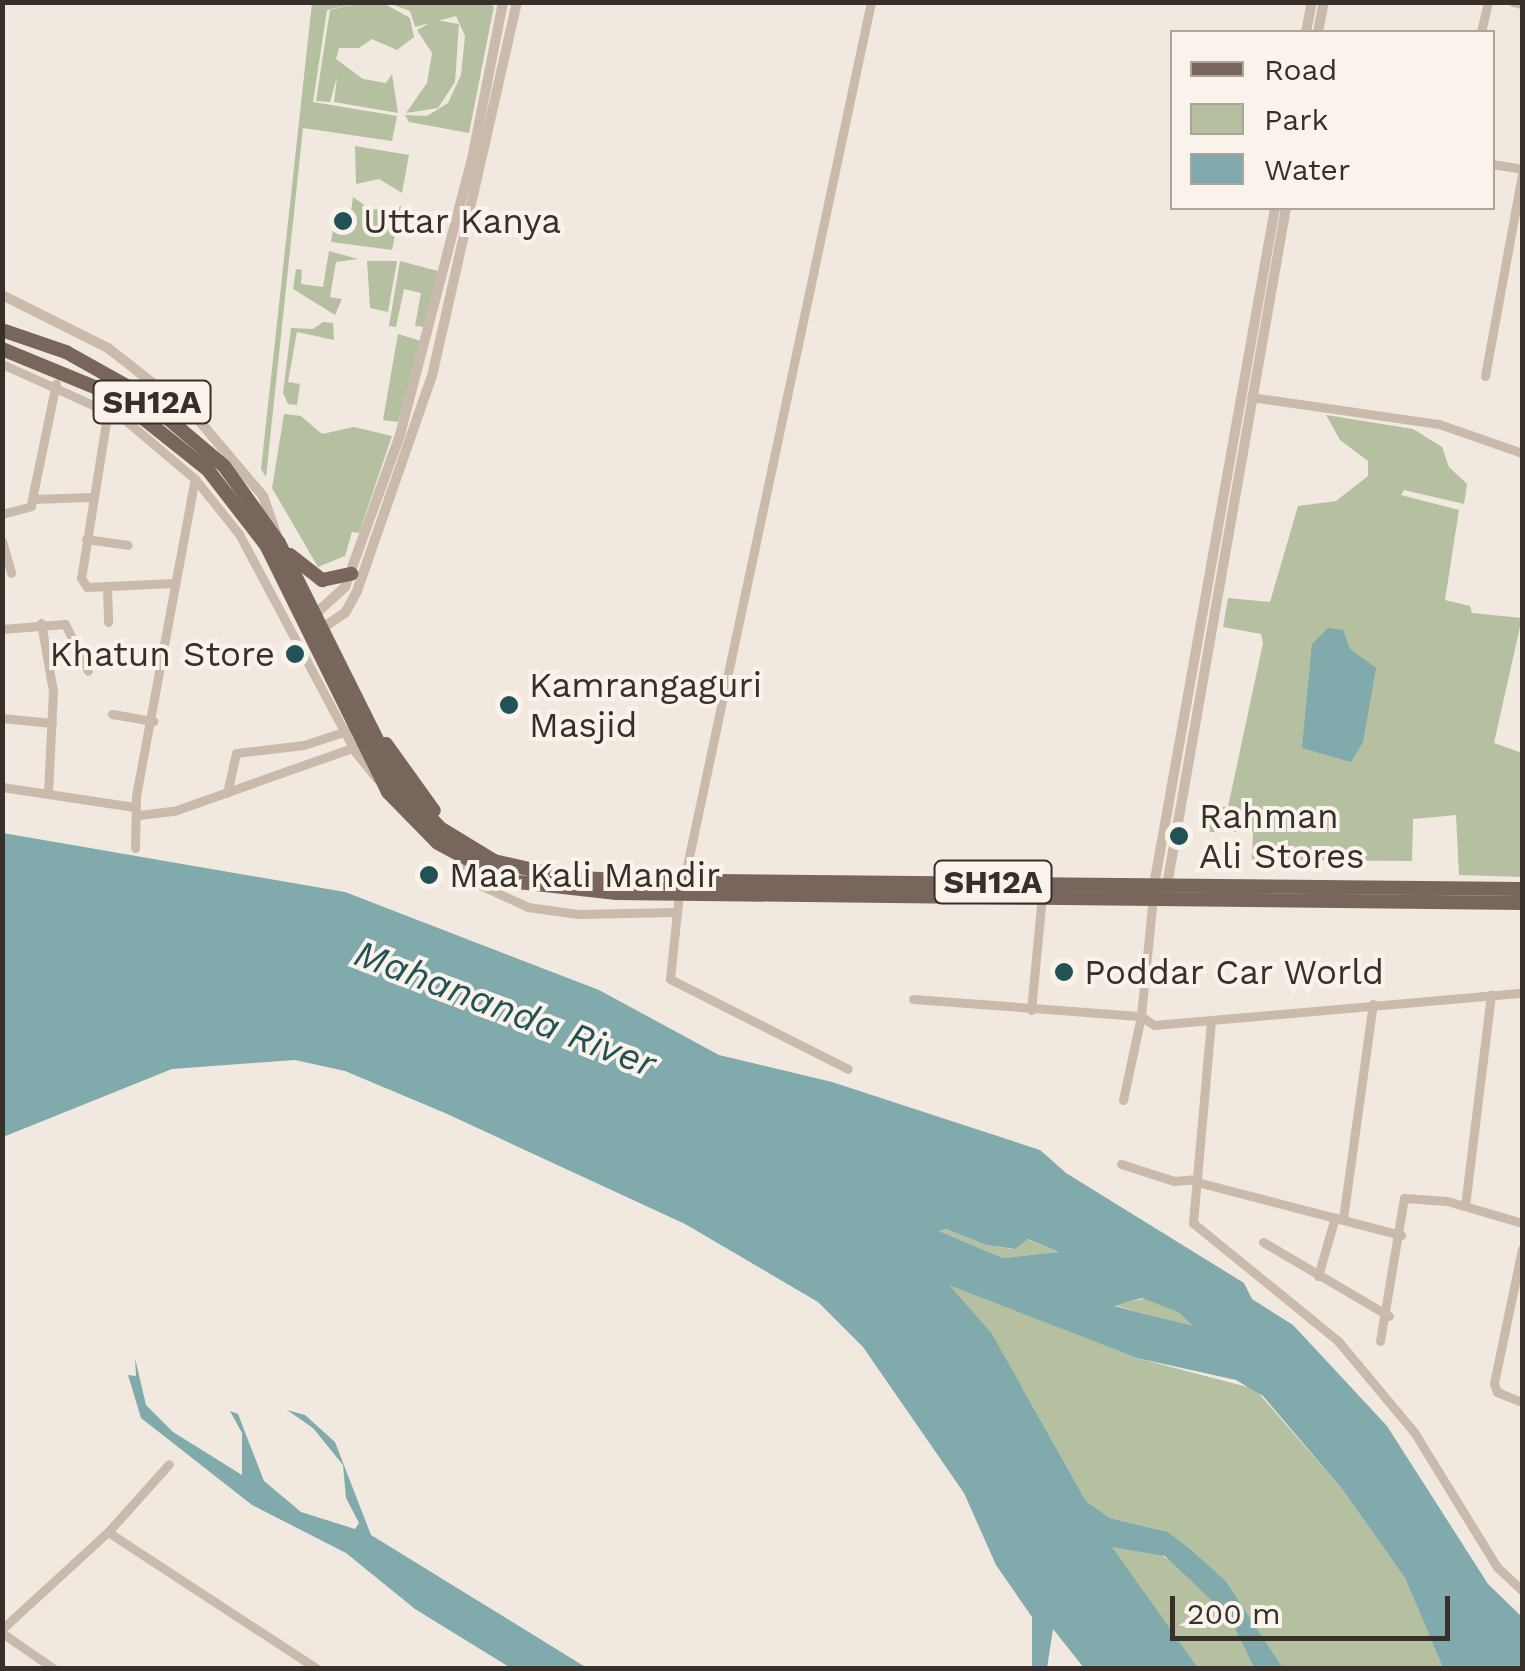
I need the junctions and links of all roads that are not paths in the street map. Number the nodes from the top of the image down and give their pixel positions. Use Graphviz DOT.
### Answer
graph roads {
  1 [pos="503,2"];
  2 [pos="517,2"];
  3 [pos="871,2"];
  4 [pos="1312,2"];
  5 [pos="1324,2"];
  6 [pos="1488,2"];
  7 [pos="1513,2"];
  8 [pos="1522,4"];
  9 [pos="1306,30"];
  10 [pos="1318,30"];
  11 [pos="1481,30"];
  12 [pos="1495,165"];
  13 [pos="1522,172"];
  14 [pos="1275,210"];
  15 [pos="1286,210"];
  16 [pos="459,211"];
  17 [pos="473,214"];
  18 [pos="2,296"];
  19 [pos="2,330"];
  20 [pos="2,349"];
  21 [pos="2,364"];
  22 [pos="1485,376"];
  23 [pos="56,384"];
  24 [pos="1251,397"];
  25 [pos="108,410"];
  26 [pos="406,434"];
  27 [pos="1522,453"];
  28 [pos="194,479"];
  29 [pos="91,498"];
  30 [pos="32,499"];
  31 [pos="2,514"];
  32 [pos="86,539"];
  33 [pos="2,541"];
  34 [pos="279,543"];
  35 [pos="128,545"];
  36 [pos="359,553"];
  37 [pos="372,557"];
  38 [pos="11,573"];
  39 [pos="350,574"];
  40 [pos="172,584"];
  41 [pos="107,588"];
  42 [pos="108,622"];
  43 [pos="41,623"];
  44 [pos="309,628"];
  45 [pos="2,629"];
  46 [pos="88,671"];
  47 [pos="112,714"];
  48 [pos="2,718"];
  49 [pos="152,720"];
  50 [pos="52,723"];
  51 [pos="348,730"];
  52 [pos="357,747"];
  53 [pos="2,787"];
  54 [pos="48,792"];
  55 [pos="226,793"];
  56 [pos="137,811"];
  57 [pos="135,848"];
  58 [pos="469,855"];
  59 [pos="682,886"];
  60 [pos="1522,889"];
  61 [pos="1159,890"];
  62 [pos="1042,896"];
  63 [pos="1522,903"];
  64 [pos="676,912"];
  65 [pos="1522,994"];
  66 [pos="1491,995"];
  67 [pos="913,999"];
  68 [pos="1373,1004"];
  69 [pos="1031,1010"];
  70 [pos="1141,1016"];
  71 [pos="1212,1021"];
  72 [pos="848,1069"];
  73 [pos="1124,1100"];
  74 [pos="1121,1164"];
  75 [pos="1196,1181"];
  76 [pos="1466,1206"];
  77 [pos="1339,1218"];
  78 [pos="1522,1223"];
  79 [pos="1402,1236"];
  80 [pos="1263,1242"];
  81 [pos="1522,1249"];
  82 [pos="1318,1276"];
  83 [pos="1518,1308"];
  84 [pos="1389,1316"];
  85 [pos="1380,1341"];
  86 [pos="1522,1402"];
  87 [pos="170,1464"];
  88 [pos="108,1532"];
  89 [pos="1522,1590"];
  90 [pos="2,1631"];
  91 [pos="53,1668"];
  92 [pos="316,1668"];
  1 -- 16 [label="street"];
  2 -- 17 [label="street"];
  3 -- 59 [label="street"];
  4 -- 9 [label="street"];
  5 -- 10 [label="street"];
  6 -- 11 [label="street"];
  7 -- 8 [label="street"];
  12 -- 13 [label="street"];
  13 -- 22 [label="street"];
  14 -- 61 [label="street"];
  15 -- 24 [label="street"];
  16 -- 17 [label="street"];
  16 -- 26 [label="street"];
  17 -- 26 [label="street"];
  18 -- 34 [label="street"];
  19 -- 34 [label="main road, SH12A"];
  20 -- 44 [label="main road, SH12A"];
  21 -- 23 [label="street"];
  23 -- 25 [label="street"];
  23 -- 30 [label="street"];
  24 -- 27 [label="street"];
  24 -- 61 [label="street"];
  25 -- 28 [label="street"];
  25 -- 29 [label="street"];
  26 -- 36 [label="street"];
  26 -- 37 [label="street"];
  28 -- 40 [label="street"];
  28 -- 44 [label="street"];
  29 -- 30 [label="street"];
  29 -- 32 [label="street"];
  30 -- 31 [label="street"];
  32 -- 35 [label="street"];
  32 -- 41 [label="street"];
  33 -- 38 [label="street"];
  34 -- 39 [label="main road"];
  34 -- 44 [label="main road, SH12A"];
  36 -- 37 [label="street"];
  36 -- 39 [label="street"];
  37 -- 44 [label="street"];
  39 -- 44 [label="street"];
  40 -- 41 [label="street"];
  40 -- 49 [label="street"];
  41 -- 42 [label="street"];
  43 -- 45 [label="street"];
  43 -- 46 [label="street"];
  43 -- 50 [label="street"];
  44 -- 51 [label="main road, SH12A"];
  44 -- 58 [label="main road, SH12A"];
  47 -- 49 [label="street"];
  48 -- 50 [label="street"];
  49 -- 56 [label="street"];
  50 -- 54 [label="street"];
  51 -- 52 [label="main road, SH12A"];
  51 -- 55 [label="street"];
  52 -- 55 [label="street"];
  52 -- 58 [label="main road, SH12A"];
  53 -- 54 [label="street"];
  54 -- 56 [label="street"];
  55 -- 56 [label="street"];
  56 -- 57 [label="street"];
  58 -- 59 [label="main road, SH12A"];
  58 -- 59 [label="main road, SH12A"];
  58 -- 64 [label="street"];
  59 -- 61 [label="main road, SH12A"];
  59 -- 62 [label="main road, SH12A"];
  59 -- 64 [label="street"];
  60 -- 61 [label="main road, SH12A"];
  61 -- 62 [label="main road, SH12A"];
  61 -- 63 [label="main road, SH12A"];
  61 -- 70 [label="street"];
  62 -- 69 [label="street"];
  64 -- 72 [label="street"];
  65 -- 66 [label="street"];
  66 -- 68 [label="street"];
  66 -- 76 [label="street"];
  67 -- 69 [label="street"];
  68 -- 71 [label="street"];
  68 -- 77 [label="street"];
  69 -- 70 [label="street"];
  70 -- 71 [label="street"];
  70 -- 73 [label="street"];
  71 -- 75 [label="street"];
  74 -- 75 [label="street"];
  75 -- 77 [label="street"];
  75 -- 89 [label="street"];
  76 -- 78 [label="street"];
  76 -- 79 [label="street"];
  77 -- 79 [label="street"];
  77 -- 82 [label="street"];
  79 -- 84 [label="street"];
  80 -- 82 [label="street"];
  81 -- 83 [label="street"];
  82 -- 84 [label="street"];
  83 -- 86 [label="street"];
  84 -- 85 [label="street"];
  87 -- 88 [label="street"];
  88 -- 90 [label="street"];
  88 -- 92 [label="street"];
  90 -- 91 [label="street"];
}
